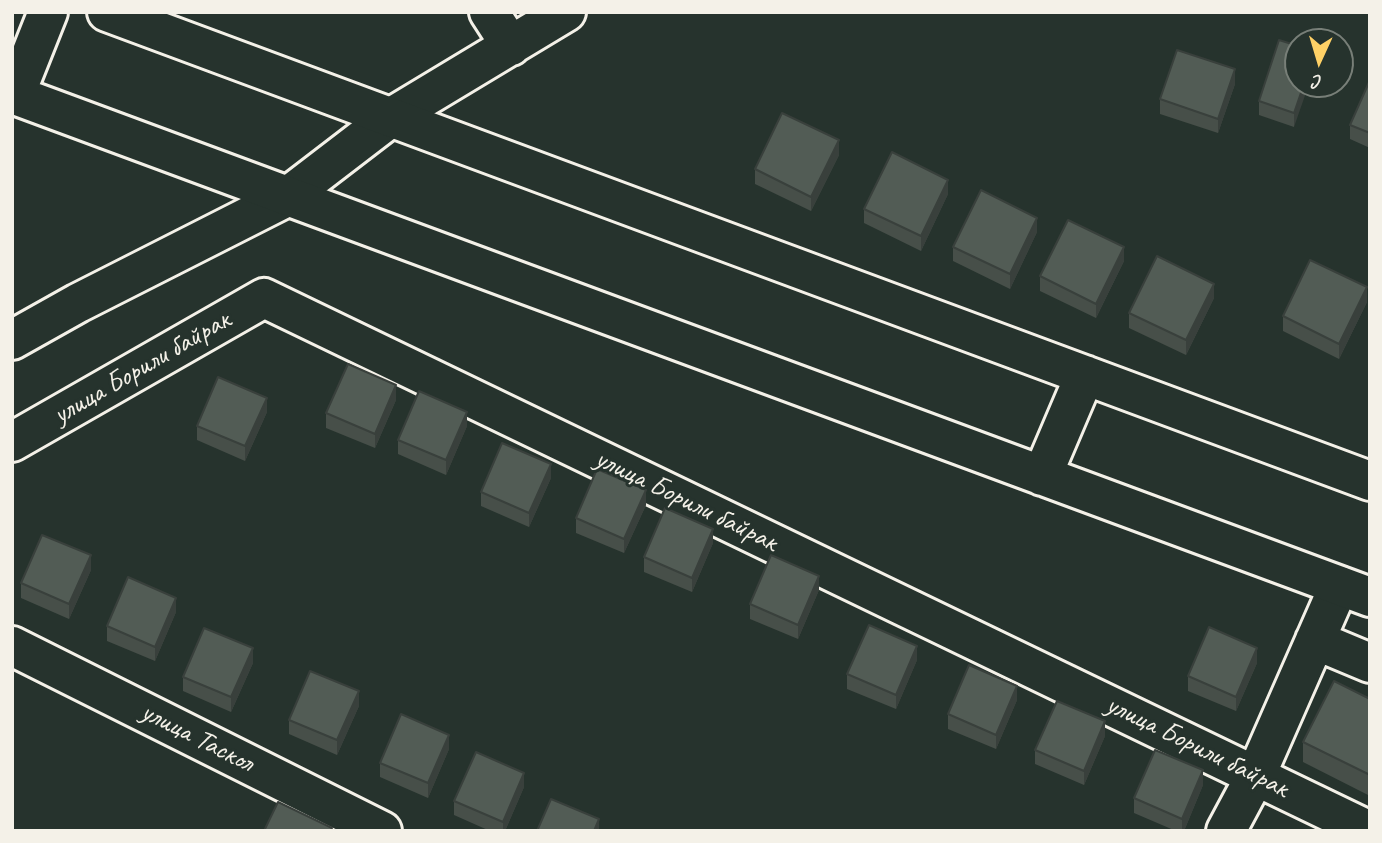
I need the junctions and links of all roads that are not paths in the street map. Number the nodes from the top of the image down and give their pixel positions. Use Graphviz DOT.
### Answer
graph roads {
  1 [pos="48,12"];
  2 [pos="107,12"];
  3 [pos="489,12"];
  4 [pos="566,12"];
  5 [pos="511,46"];
  6 [pos="13,94"];
  7 [pos="390,118"];
  8 [pos="287,197"];
  9 [pos="12,341"];
  10 [pos="1085,375"];
  11 [pos="12,442"];
  12 [pos="1042,476"];
  13 [pos="1370,481"];
  14 [pos="1354,592"];
  15 [pos="1315,640"];
  16 [pos="12,646"];
  17 [pos="1370,663"];
  18 [pos="1256,775"];
  19 [pos="382,831"];
  20 [pos="1226,831"];
  21 [pos="1370,831"];
  1 -- 6 [label="main road"];
  2 -- 7 [label="main road"];
  3 -- 5 [label="main road"];
  4 -- 5 [label="main road"];
  5 -- 7 [label="main road"];
  6 -- 8 [label="main road"];
  7 -- 8 [label="main road"];
  7 -- 10 [label="main road"];
  8 -- 9 [label="main road"];
  8 -- 12 [label="main road"];
  10 -- 12 [label="main road"];
  10 -- 13 [label="main road"];
  11 -- 18 [label="main road, улица Борили байрак"];
  12 -- 14 [label="main road"];
  14 -- 15 [label="main road"];
  15 -- 17 [label="main road"];
  15 -- 18 [label="main road"];
  16 -- 19 [label="main road, улица Таскол"];
  18 -- 20 [label="main road"];
  18 -- 21 [label="main road, улица Борили байрак"];
}
